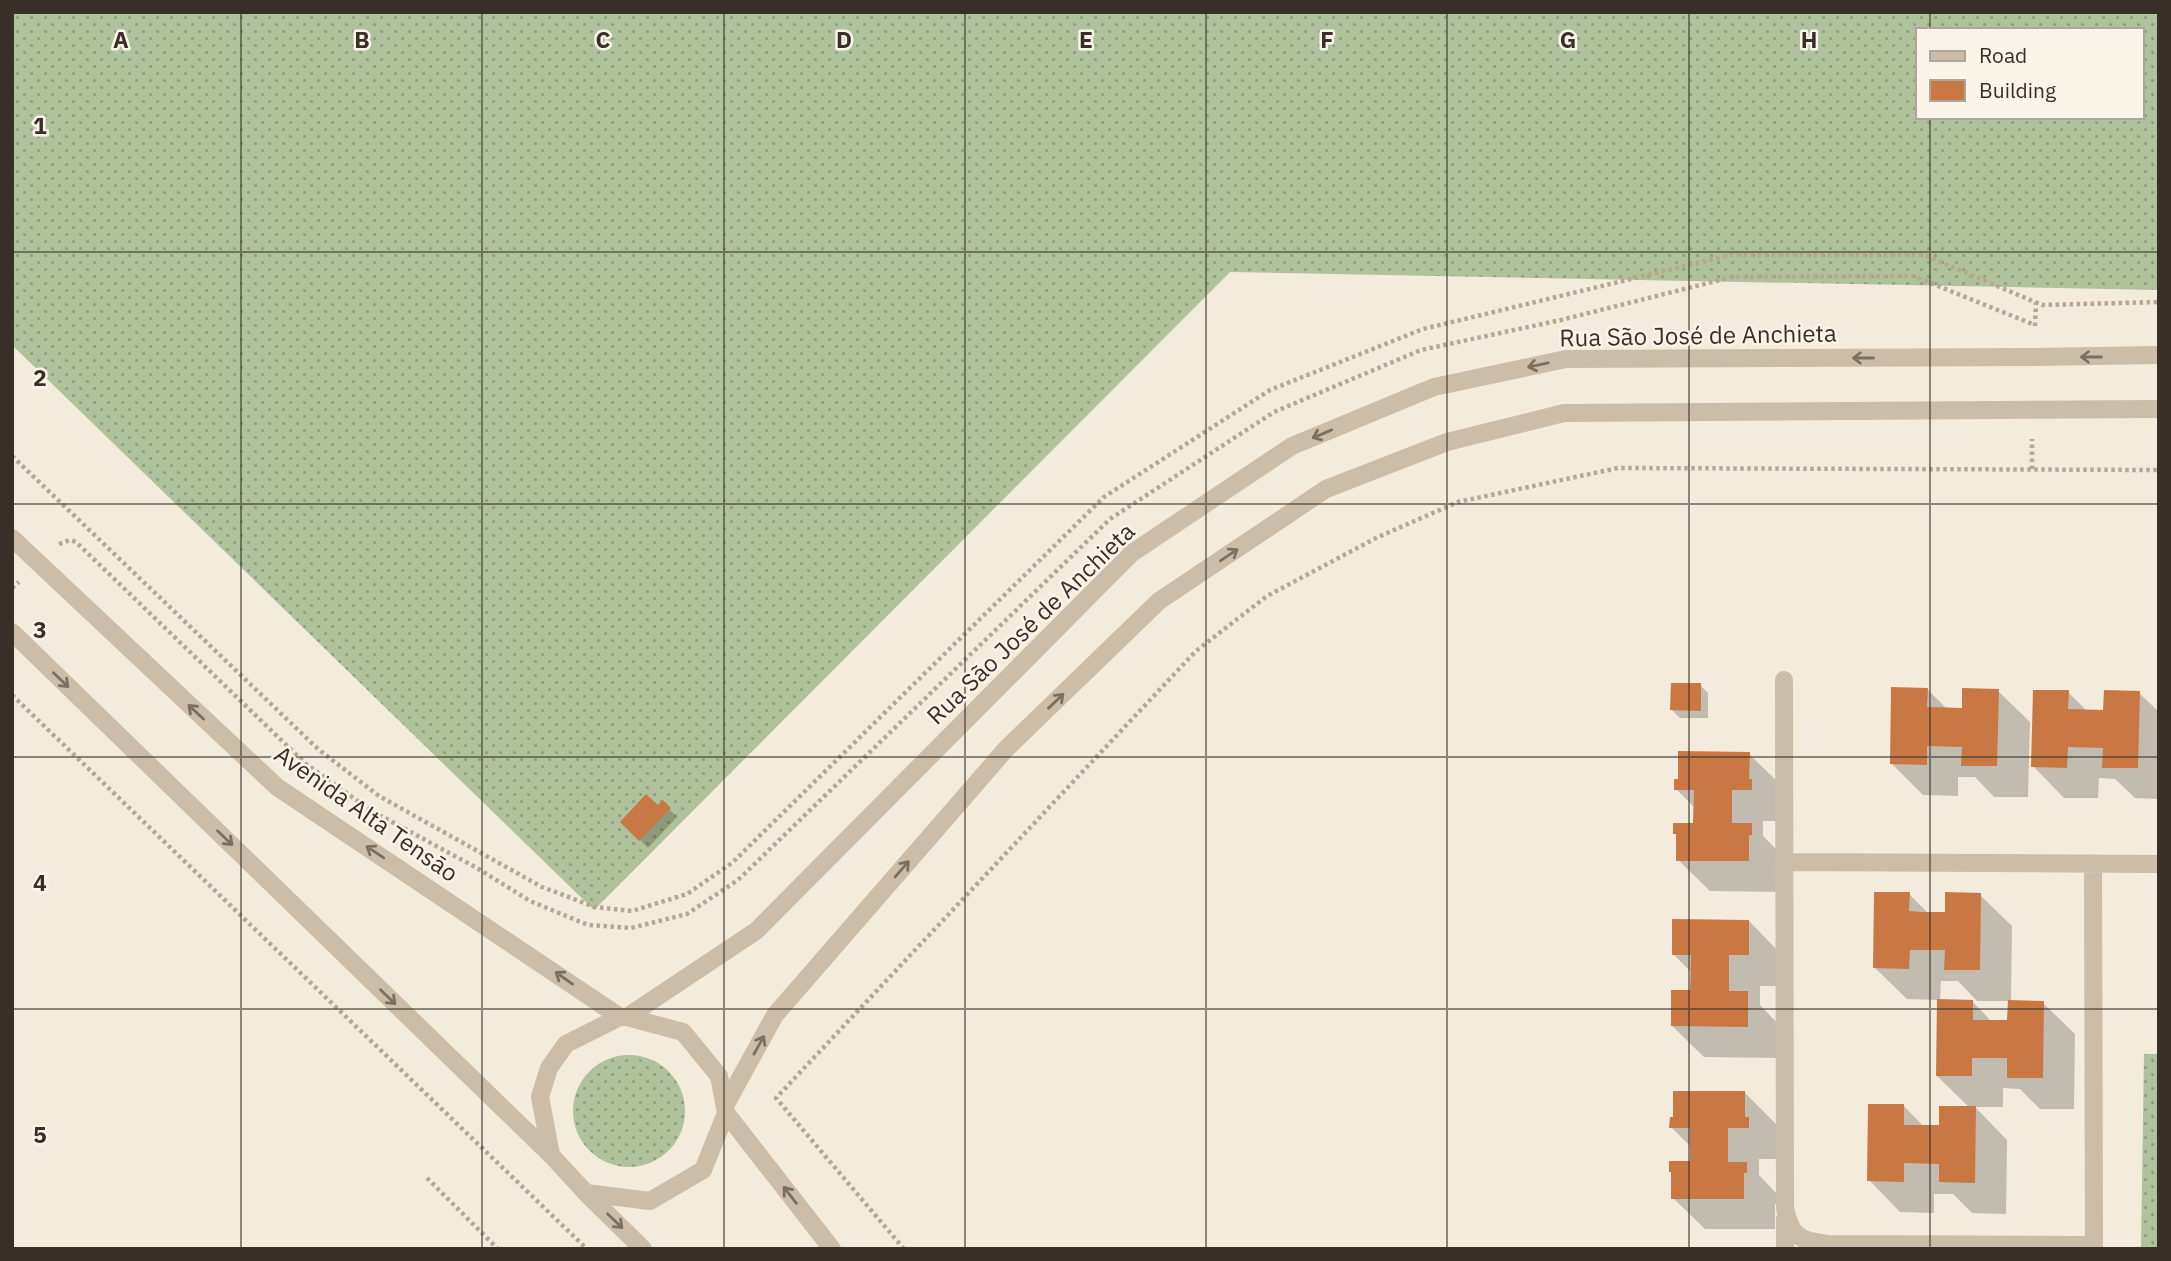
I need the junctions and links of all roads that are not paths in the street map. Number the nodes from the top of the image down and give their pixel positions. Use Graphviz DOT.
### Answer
graph roads {
  1 [pos="2159,355"];
  2 [pos="2159,409"];
  3 [pos="12,538"];
  4 [pos="12,632"];
  5 [pos="1784,680"];
  6 [pos="1785,863"];
  7 [pos="2093,864"];
  8 [pos="2159,864"];
  9 [pos="623,1017"];
  10 [pos="726,1109"];
  11 [pos="551,1155"];
  12 [pos="586,1193"];
  13 [pos="1785,1208"];
  14 [pos="643,1249"];
  15 [pos="832,1249"];
  16 [pos="1785,1249"];
  1 -- 9 [label="street, Rua São José de Anchieta, one-way"];
  10 -- 2 [label="street, one-way"];
  9 -- 3 [label="street, Avenida Alta Tensāo, one-way"];
  4 -- 11 [label="street, one-way"];
  5 -- 6 [label="street"];
  6 -- 7 [label="street"];
  6 -- 13 [label="street"];
  7 -- 8 [label="street"];
  7 -- 13 [label="street"];
  9 -- 10 [label="street"];
  9 -- 11 [label="street"];
  10 -- 12 [label="street"];
  15 -- 10 [label="street, one-way"];
  11 -- 12 [label="street"];
  12 -- 14 [label="street, one-way"];
  13 -- 16 [label="street"];
}
